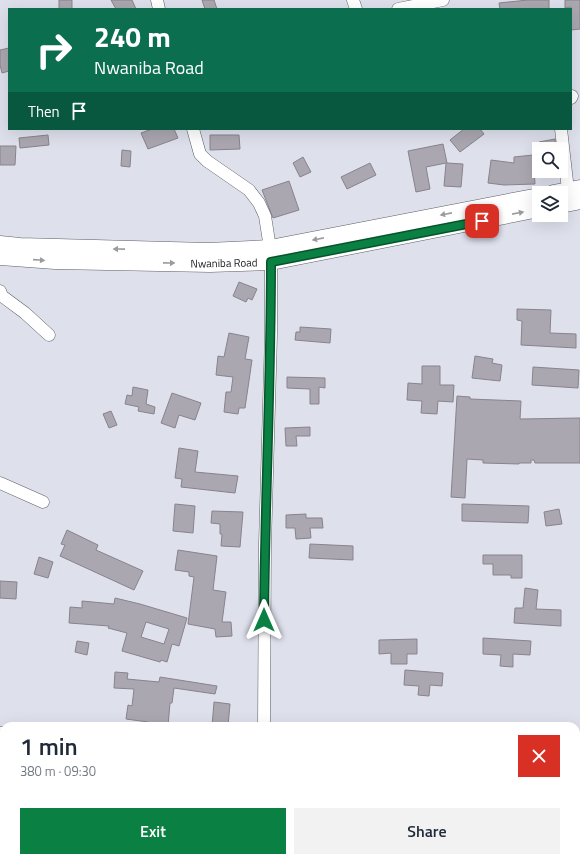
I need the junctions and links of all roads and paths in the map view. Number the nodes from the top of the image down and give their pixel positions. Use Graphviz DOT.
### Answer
graph roads {
  1 [pos="443,0"];
  2 [pos="403,8"];
  3 [pos="193,130"];
  4 [pos="561,130"];
  5 [pos="567,186"];
  6 [pos="532,198"];
  7 [pos="580,201"];
  8 [pos="568,204"];
  9 [pos="532,210"];
  10 [pos="0,244"];
  11 [pos="270,255"];
  12 [pos="0,257"];
  13 [pos="0,291"];
  14 [pos="49,334"];
  15 [pos="0,486"];
  16 [pos="44,502"];
  17 [pos="264,722"];
  1 -- 2 [label="street"];
  3 -- 11 [label="street"];
  4 -- 5 [label="street"];
  6 -- 11 [label="main road, one-way"];
  7 -- 8 [label="main road"];
  11 -- 9 [label="main road, Nwaniba Road, one-way"];
  11 -- 10 [label="main road, one-way"];
  12 -- 11 [label="main road, Nwaniba Road, one-way"];
  11 -- 17 [label="street"];
  13 -- 14 [label="street"];
  15 -- 16 [label="street"];
}
